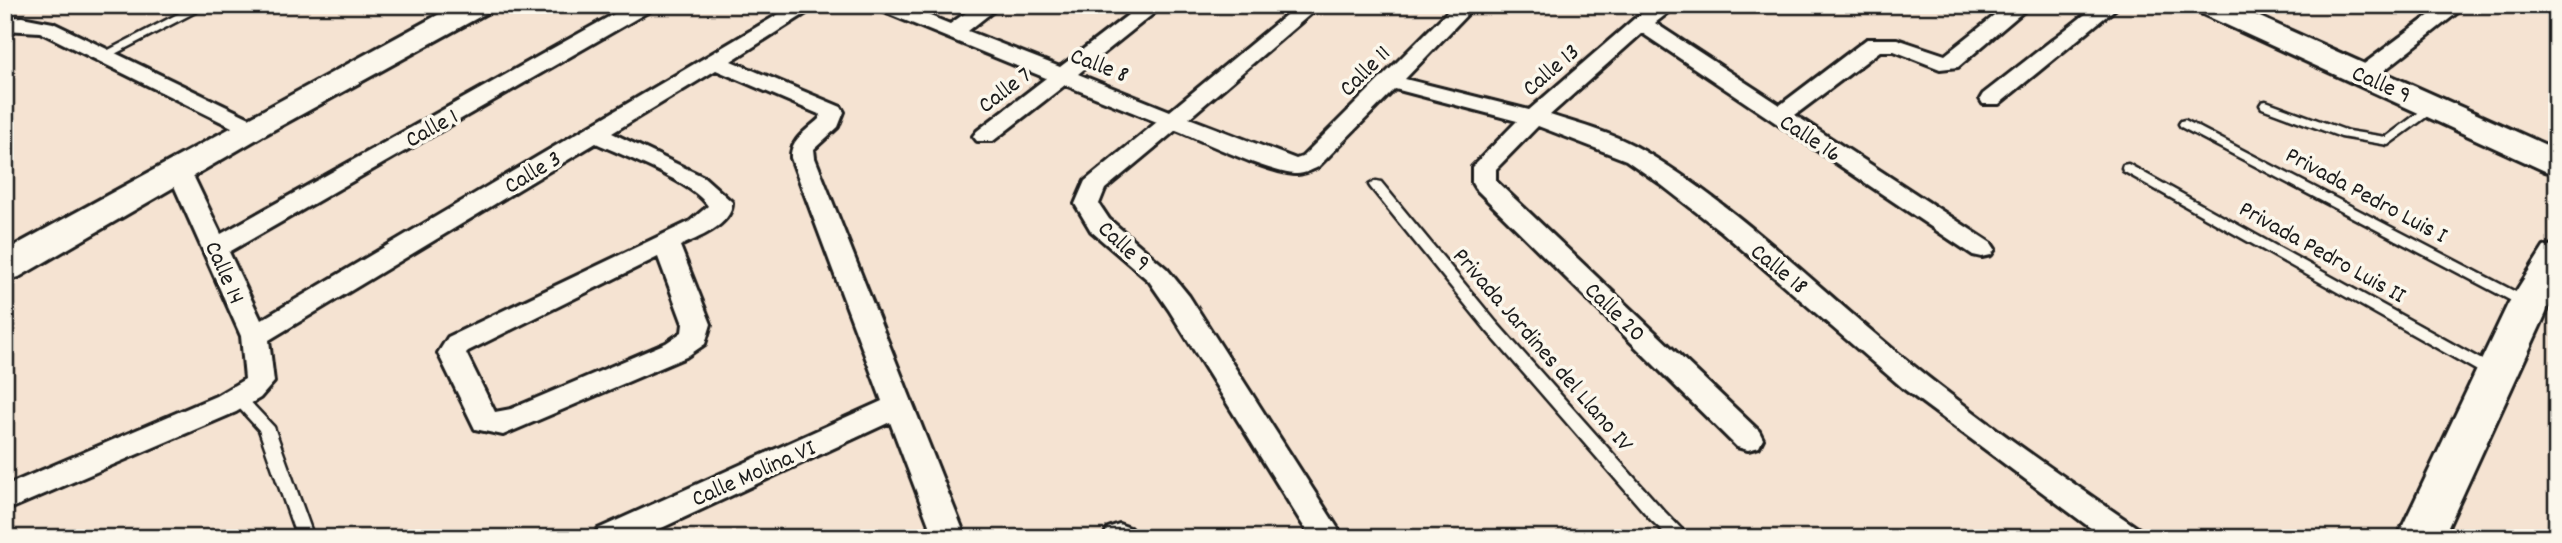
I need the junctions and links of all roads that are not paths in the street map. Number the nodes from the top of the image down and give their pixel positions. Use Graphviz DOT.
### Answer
graph roads {
  1 [pos="204,5"];
  2 [pos="479,5"];
  3 [pos="646,5"];
  4 [pos="809,5"];
  5 [pos="884,5"];
  6 [pos="992,5"];
  7 [pos="1154,5"];
  8 [pos="1311,5"];
  9 [pos="1466,5"];
  10 [pos="1668,5"];
  11 [pos="2021,5"];
  12 [pos="2110,5"];
  13 [pos="2207,5"];
  14 [pos="2446,8"];
  15 [pos="1641,23"];
  16 [pos="5,24"];
  17 [pos="952,32"];
  18 [pos="103,56"];
  19 [pos="713,61"];
  20 [pos="2364,75"];
  21 [pos="1062,78"];
  22 [pos="1389,81"];
  23 [pos="1992,99"];
  24 [pos="2266,105"];
  25 [pos="2434,107"];
  26 [pos="1779,116"];
  27 [pos="1173,119"];
  28 [pos="1532,119"];
  29 [pos="2185,124"];
  30 [pos="252,128"];
  31 [pos="594,133"];
  32 [pos="985,136"];
  33 [pos="2557,163"];
  34 [pos="1298,167"];
  35 [pos="2128,168"];
  36 [pos="180,170"];
  37 [pos="1484,183"];
  38 [pos="1376,185"];
  39 [pos="666,243"];
  40 [pos="216,248"];
  41 [pos="1982,249"];
  42 [pos="2557,256"];
  43 [pos="5,268"];
  44 [pos="2528,304"];
  45 [pos="255,336"];
  46 [pos="2496,374"];
  47 [pos="250,388"];
  48 [pos="898,406"];
  49 [pos="1748,439"];
  50 [pos="5,499"];
  51 [pos="306,538"];
  52 [pos="609,538"];
  53 [pos="950,538"];
  54 [pos="1328,538"];
  55 [pos="1682,538"];
  56 [pos="2127,538"];
  57 [pos="2420,538"];
  1 -- 18 [label="lane"];
  2 -- 30 [label="main road"];
  3 -- 40 [label="street, Calle 1"];
  4 -- 19 [label="street, Calle 3"];
  5 -- 17 [label="street, Calle 8"];
  6 -- 17 [label="street"];
  7 -- 21 [label="street, Calle 7"];
  8 -- 27 [label="street, Calle 9"];
  9 -- 22 [label="street, Calle 11"];
  10 -- 15 [label="street, Calle 13"];
  11 -- 26 [label="street"];
  12 -- 23 [label="street"];
  13 -- 20 [label="main road, Calle 9"];
  14 -- 20 [label="street"];
  15 -- 26 [label="street, Calle 16"];
  15 -- 28 [label="street, Calle 13"];
  16 -- 18 [label="street"];
  17 -- 21 [label="street, Calle 8"];
  18 -- 30 [label="street"];
  19 -- 31 [label="street, Calle 3"];
  19 -- 48 [label="street"];
  20 -- 25 [label="main road, Calle 9"];
  21 -- 27 [label="street, Calle 8"];
  21 -- 32 [label="street, Calle 7"];
  22 -- 28 [label="street, Calle 18"];
  22 -- 34 [label="street, Calle 11"];
  24 -- 25 [label="lane"];
  25 -- 33 [label="main road, Calle 9"];
  26 -- 41 [label="street, Calle 16"];
  27 -- 34 [label="street, Calle 8"];
  27 -- 54 [label="street, Calle 9"];
  28 -- 37 [label="street, Calle 13"];
  28 -- 56 [label="street, Calle 18"];
  29 -- 44 [label="lane, Privada Pedro Luis I"];
  30 -- 36 [label="main road"];
  31 -- 39 [label="street"];
  31 -- 45 [label="street, Calle 3"];
  35 -- 46 [label="lane, Privada Pedro Luis II"];
  36 -- 40 [label="street, Calle 14"];
  36 -- 43 [label="main road"];
  37 -- 49 [label="street, Calle 20"];
  38 -- 55 [label="lane, Privada Jardines del Llano IV"];
  39 -- 39 [label="street"];
  40 -- 45 [label="street, Calle 14"];
  42 -- 44 [label="main road"];
  44 -- 46 [label="main road"];
  45 -- 47 [label="street, Calle 14"];
  46 -- 57 [label="main road"];
  47 -- 50 [label="street"];
  47 -- 51 [label="lane"];
  48 -- 52 [label="street, Calle Molina VI"];
  48 -- 53 [label="street"];
}
